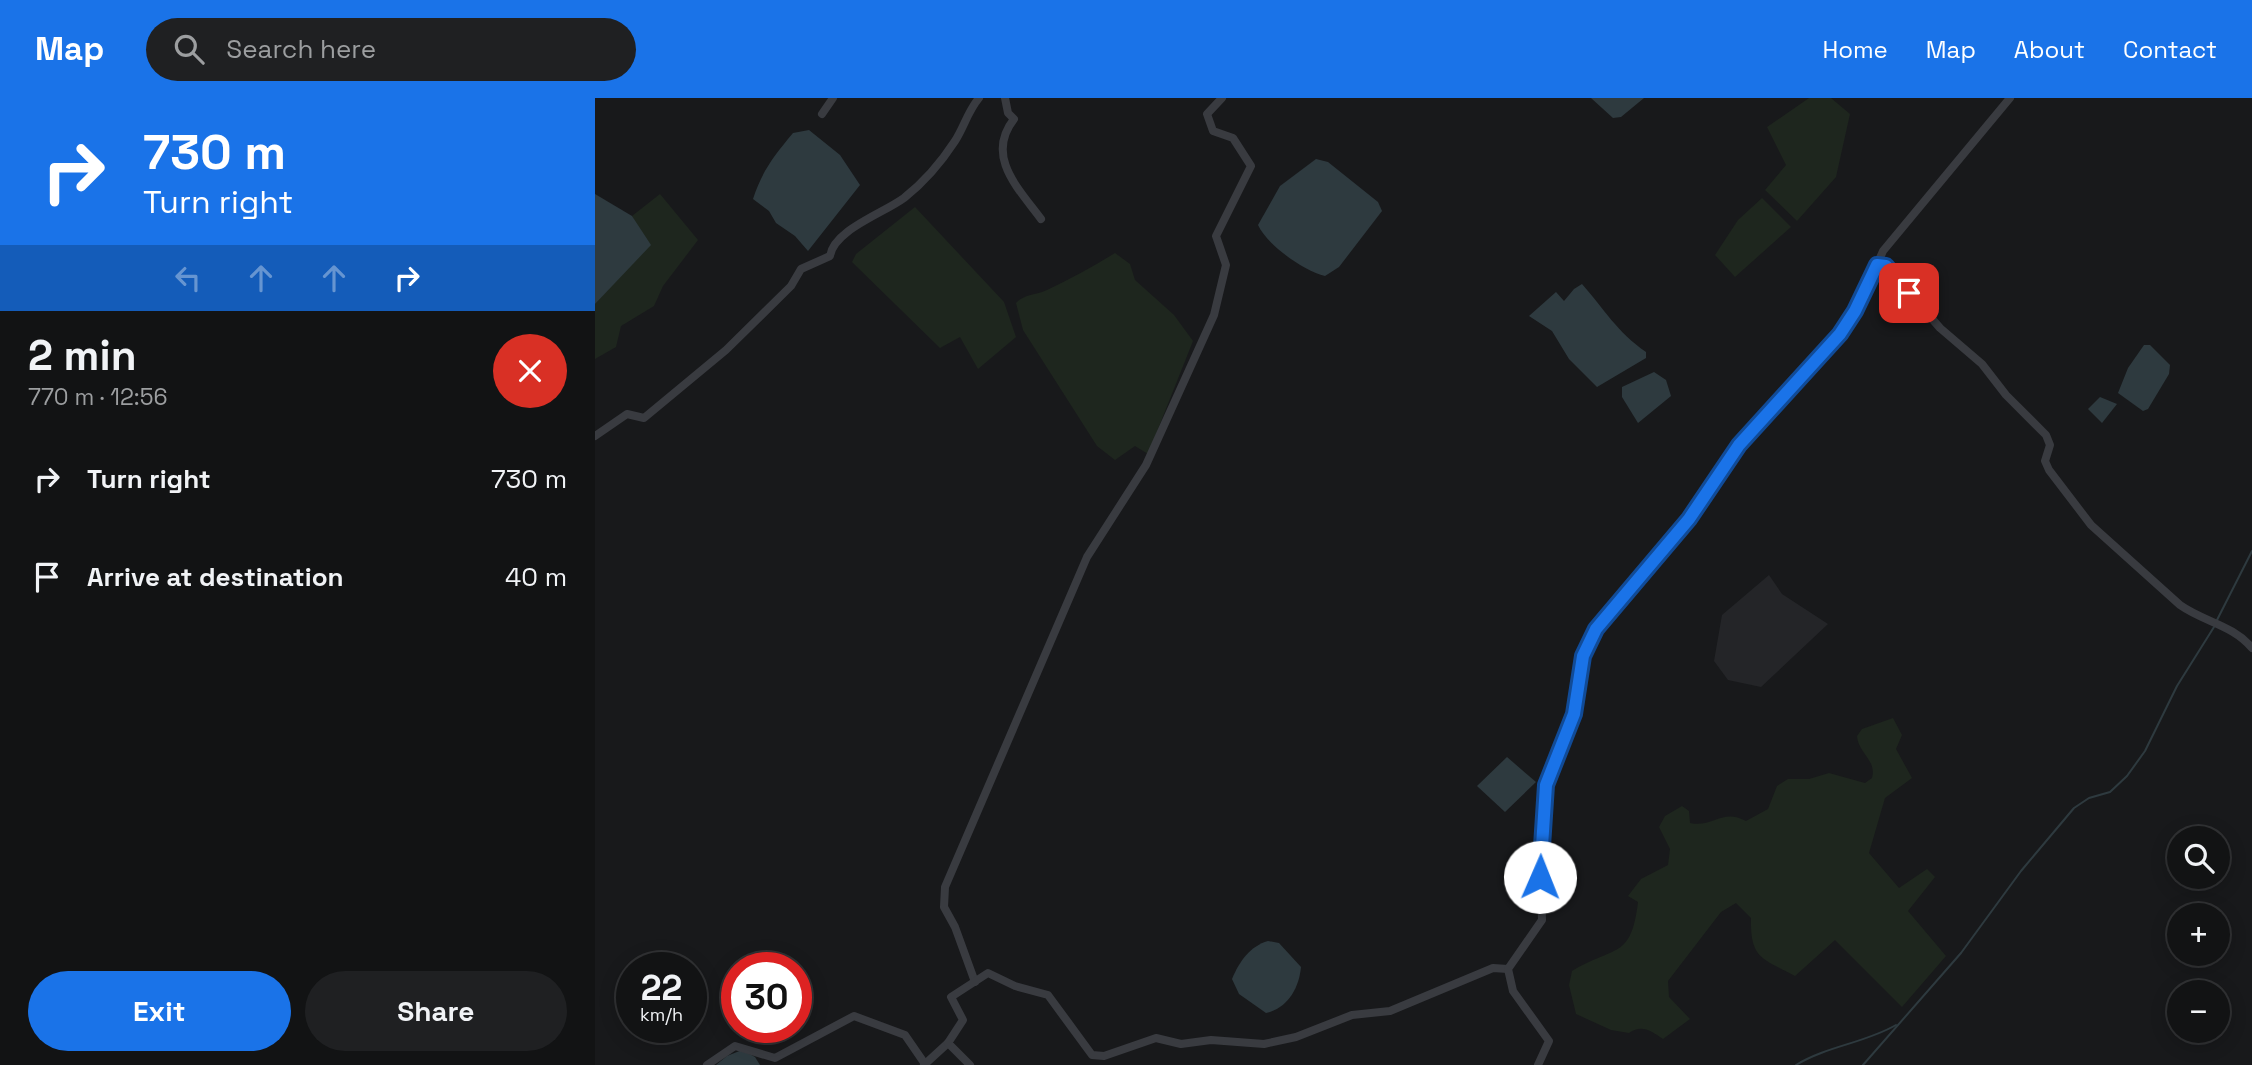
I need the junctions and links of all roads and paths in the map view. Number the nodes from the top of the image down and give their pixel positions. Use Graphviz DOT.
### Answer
graph roads {
  1 [pos="832,98"];
  2 [pos="979,98"];
  3 [pos="1005,98"];
  4 [pos="1222,98"];
  5 [pos="2010,98"];
  6 [pos="822,114"];
  7 [pos="1041,219"];
  8 [pos="1877,265"];
  9 [pos="595,436"];
  10 [pos="2252,648"];
  11 [pos="1508,969"];
  12 [pos="975,982"];
  13 [pos="948,1043"];
  14 [pos="707,1065"];
  15 [pos="925,1065"];
  16 [pos="970,1065"];
  17 [pos="1538,1065"];
  1 -- 6 [label="street"];
  2 -- 9 [label="street"];
  3 -- 7 [label="street"];
  4 -- 12 [label="street"];
  5 -- 8 [label="street"];
  8 -- 10 [label="street"];
  8 -- 11 [label="street"];
  11 -- 12 [label="street"];
  11 -- 17 [label="street"];
  12 -- 13 [label="street"];
  13 -- 15 [label="street"];
  13 -- 16 [label="street"];
  14 -- 15 [label="street"];
}
